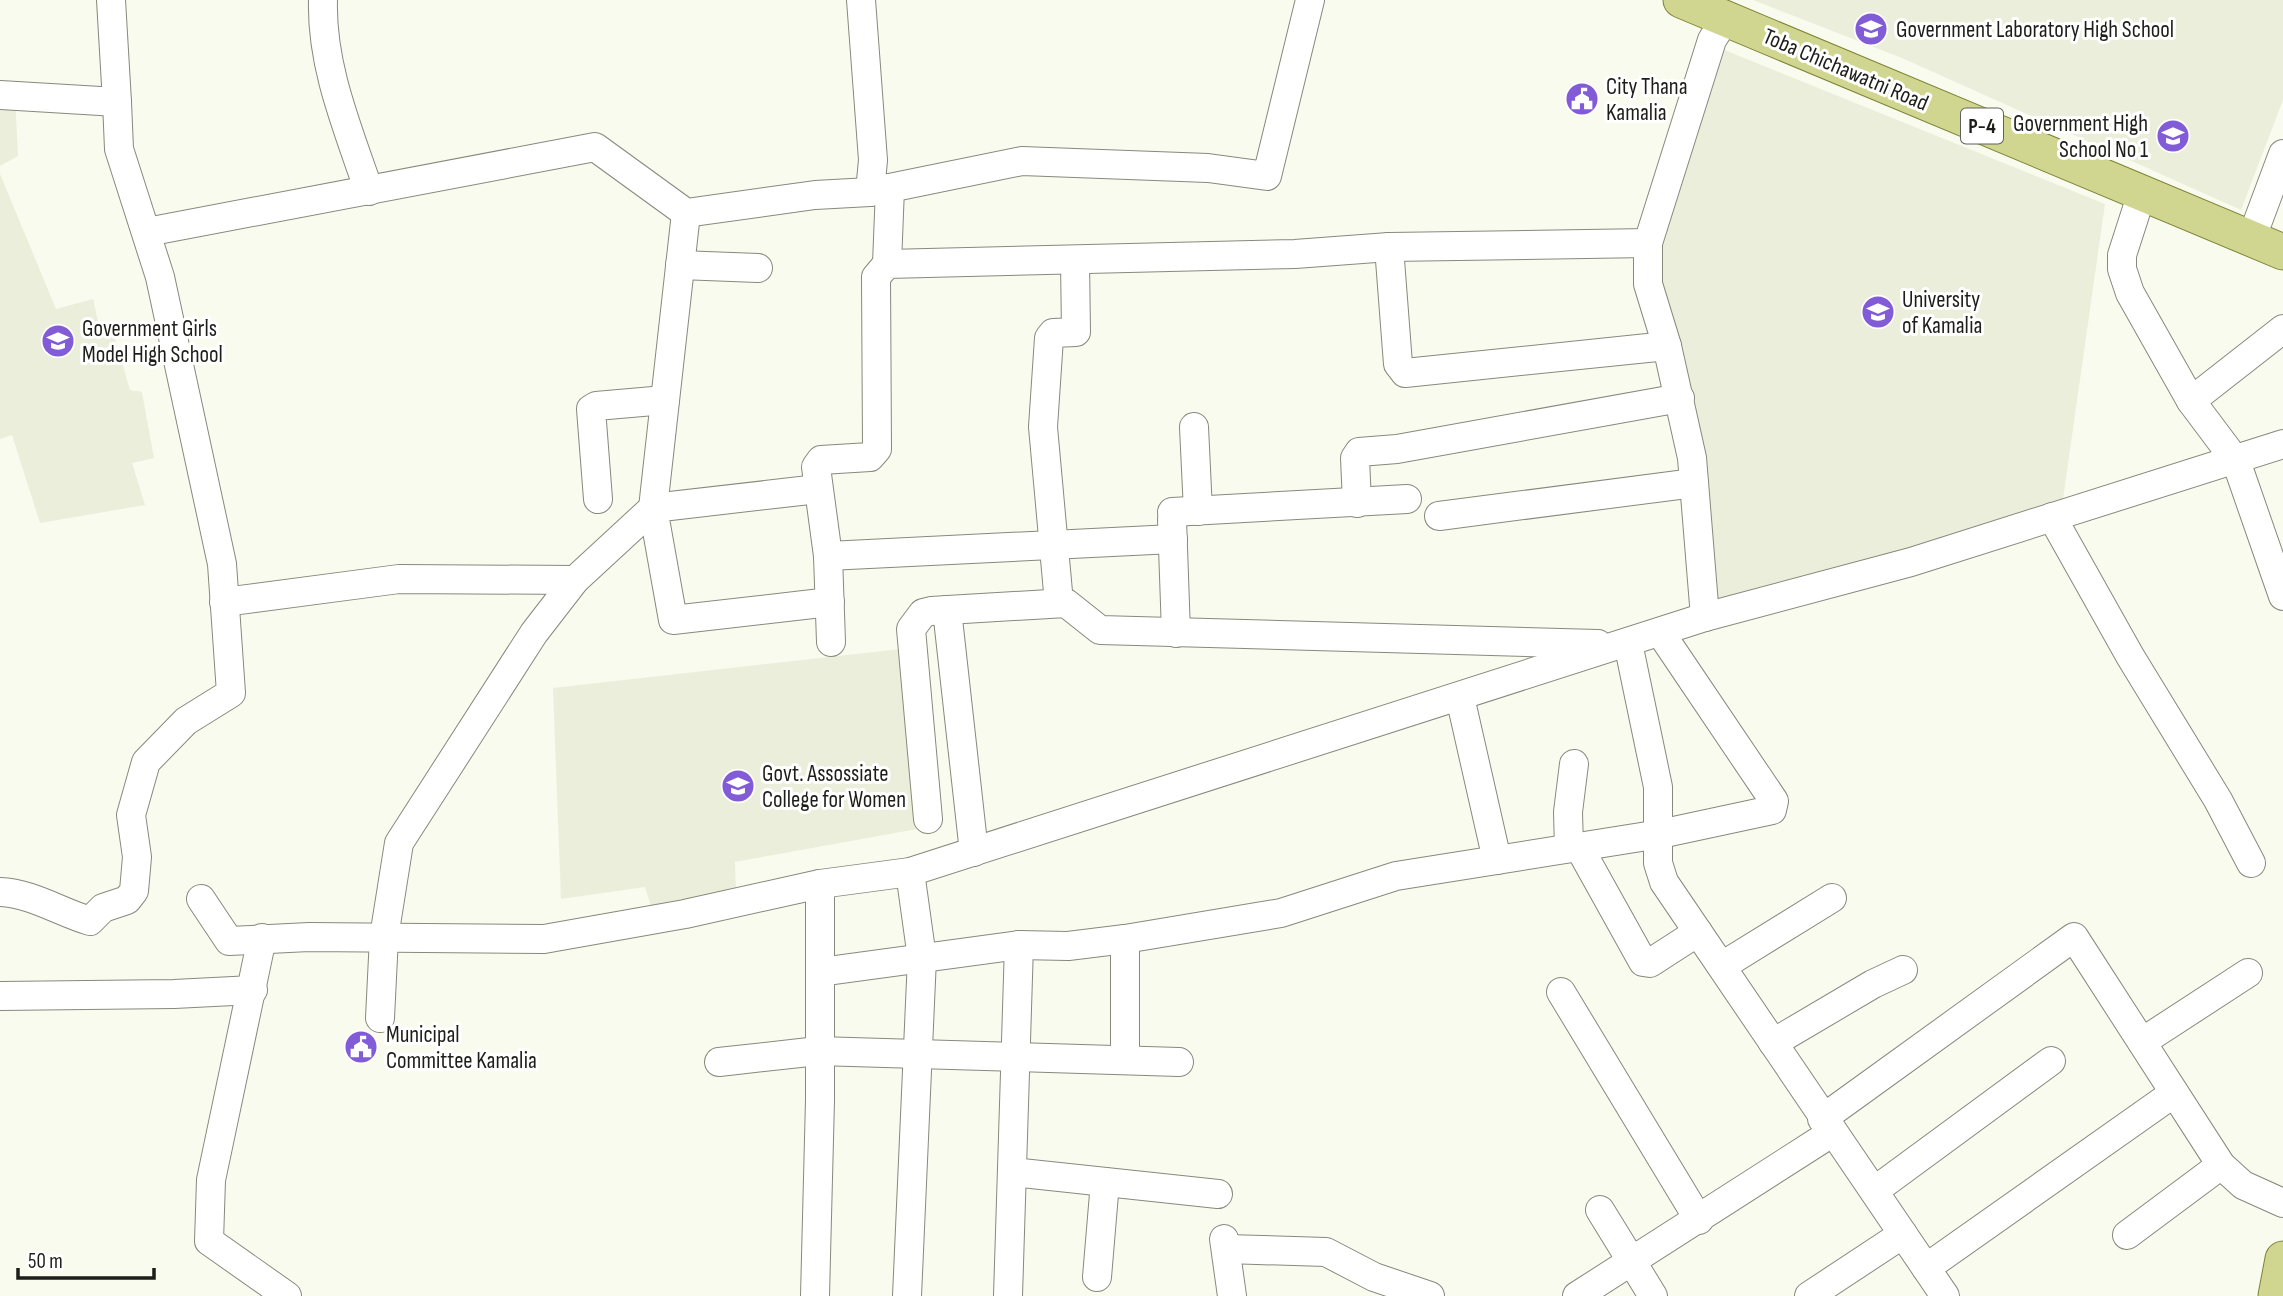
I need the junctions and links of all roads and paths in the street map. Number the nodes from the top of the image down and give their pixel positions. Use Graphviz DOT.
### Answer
graph roads {
  1 [pos="111,0"];
  2 [pos="323,0"];
  3 [pos="862,0"];
  4 [pos="1310,0"];
  5 [pos="1681,0"];
  6 [pos="1726,18"];
  7 [pos="0,96"];
  8 [pos="117,102"];
  9 [pos="2283,154"];
  10 [pos="880,190"];
  11 [pos="369,191"];
  12 [pos="2141,193"];
  13 [pos="686,213"];
  14 [pos="147,232"];
  15 [pos="2252,237"];
  16 [pos="1647,243"];
  17 [pos="1389,247"];
  18 [pos="2283,252"];
  19 [pos="1075,261"];
  20 [pos="887,264"];
  21 [pos="680,265"];
  22 [pos="758,268"];
  23 [pos="2283,330"];
  24 [pos="1667,346"];
  25 [pos="1680,398"];
  26 [pos="666,400"];
  27 [pos="2191,401"];
  28 [pos="1194,427"];
  29 [pos="2283,444"];
  30 [pos="2235,461"];
  31 [pos="1694,483"];
  32 [pos="818,489"];
  33 [pos="598,499"];
  34 [pos="1407,499"];
  35 [pos="1357,503"];
  36 [pos="653,508"];
  37 [pos="1179,514"];
  38 [pos="1439,516"];
  39 [pos="2053,516"];
  40 [pos="1054,544"];
  41 [pos="828,556"];
  42 [pos="575,580"];
  43 [pos="2283,596"];
  44 [pos="224,602"];
  45 [pos="830,602"];
  46 [pos="1059,603"];
  47 [pos="947,610"];
  48 [pos="1705,617"];
  49 [pos="1660,632"];
  50 [pos="1176,633"];
  51 [pos="831,642"];
  52 [pos="1625,644"];
  53 [pos="1460,697"];
  54 [pos="1574,764"];
  55 [pos="928,819"];
  56 [pos="1660,834"];
  57 [pos="1574,847"];
  58 [pos="974,852"];
  59 [pos="1497,860"];
  60 [pos="2252,863"];
  61 [pos="910,872"];
  62 [pos="820,884"];
  63 [pos="0,892"];
  64 [pos="1832,898"];
  65 [pos="201,899"];
  66 [pos="1698,932"];
  67 [pos="384,937"];
  68 [pos="262,938"];
  69 [pos="1125,939"];
  70 [pos="1018,945"];
  71 [pos="922,958"];
  72 [pos="1722,966"];
  73 [pos="1903,970"];
  74 [pos="820,972"];
  75 [pos="2248,973"];
  76 [pos="253,989"];
  77 [pos="1561,992"];
  78 [pos="0,996"];
  79 [pos="380,1018"];
  80 [pos="2142,1042"];
  81 [pos="1773,1043"];
  82 [pos="818,1051"];
  83 [pos="1016,1055"];
  84 [pos="917,1056"];
  85 [pos="1125,1060"];
  86 [pos="2051,1061"];
  87 [pos="719,1062"];
  88 [pos="1179,1062"];
  89 [pos="2174,1094"];
  90 [pos="1828,1125"];
  91 [pos="2221,1164"];
  92 [pos="1012,1172"];
  93 [pos="1105,1182"];
  94 [pos="1874,1191"];
  95 [pos="1218,1194"];
  96 [pos="2283,1203"];
  97 [pos="1600,1210"];
  98 [pos="1699,1220"];
  99 [pos="1903,1234"];
  100 [pos="2127,1235"];
  101 [pos="2283,1259"];
  102 [pos="1632,1263"];
  103 [pos="1926,1269"];
  104 [pos="1097,1277"];
  105 [pos="1373,1286"];
  106 [pos="288,1296"];
  107 [pos="815,1296"];
  108 [pos="907,1296"];
  109 [pos="1008,1296"];
  110 [pos="1232,1296"];
  111 [pos="1430,1296"];
  112 [pos="1577,1296"];
  113 [pos="1653,1296"];
  114 [pos="1809,1296"];
  115 [pos="1945,1296"];
  116 [pos="2276,1296"];
  1 -- 8 [label="street"];
  2 -- 11 [label="street"];
  3 -- 10 [label="street"];
  4 -- 10 [label="street"];
  5 -- 6 [label="main road, Toba Chichawatni Road / P-4"];
  6 -- 12 [label="main road, Toba Chichawatni Road / P-4"];
  6 -- 16 [label="street"];
  7 -- 8 [label="street"];
  8 -- 14 [label="street"];
  9 -- 15 [label="street"];
  10 -- 13 [label="street"];
  10 -- 20 [label="street"];
  11 -- 13 [label="street"];
  11 -- 14 [label="street"];
  12 -- 15 [label="main road, Toba Chichawatni Road / P-4"];
  12 -- 27 [label="street"];
  13 -- 21 [label="street"];
  14 -- 44 [label="street"];
  15 -- 18 [label="main road, Toba Chichawatni Road / P-4"];
  16 -- 17 [label="street"];
  16 -- 24 [label="street"];
  17 -- 19 [label="street"];
  17 -- 24 [label="street"];
  19 -- 20 [label="street"];
  19 -- 40 [label="street"];
  20 -- 32 [label="street"];
  21 -- 22 [label="street"];
  21 -- 26 [label="street"];
  23 -- 27 [label="street"];
  24 -- 25 [label="street"];
  25 -- 31 [label="street"];
  25 -- 35 [label="street"];
  26 -- 33 [label="street"];
  26 -- 36 [label="street"];
  27 -- 30 [label="street"];
  28 -- 37 [label="street"];
  29 -- 30 [label="street"];
  30 -- 39 [label="street"];
  30 -- 43 [label="street"];
  31 -- 38 [label="street"];
  31 -- 48 [label="street"];
  32 -- 36 [label="street"];
  32 -- 41 [label="street"];
  34 -- 35 [label="street"];
  35 -- 37 [label="street"];
  36 -- 42 [label="street"];
  36 -- 45 [label="street"];
  37 -- 40 [label="street"];
  37 -- 50 [label="street"];
  39 -- 48 [label="street"];
  39 -- 60 [label="street"];
  40 -- 41 [label="street"];
  40 -- 46 [label="street"];
  41 -- 45 [label="street"];
  42 -- 44 [label="street"];
  42 -- 67 [label="street"];
  44 -- 63 [label="street"];
  45 -- 51 [label="street"];
  46 -- 47 [label="street"];
  46 -- 50 [label="street"];
  47 -- 55 [label="street"];
  47 -- 58 [label="street"];
  48 -- 49 [label="street"];
  49 -- 52 [label="street"];
  49 -- 56 [label="street"];
  50 -- 52 [label="street"];
  52 -- 53 [label="street"];
  52 -- 56 [label="street"];
  53 -- 58 [label="street"];
  53 -- 59 [label="street"];
  54 -- 57 [label="street"];
  56 -- 57 [label="street"];
  56 -- 66 [label="street"];
  57 -- 59 [label="street"];
  57 -- 66 [label="street"];
  58 -- 61 [label="street"];
  59 -- 69 [label="street"];
  61 -- 62 [label="street"];
  61 -- 71 [label="street"];
  62 -- 67 [label="street"];
  62 -- 74 [label="street"];
  64 -- 72 [label="street"];
  65 -- 68 [label="street"];
  66 -- 72 [label="street"];
  67 -- 68 [label="street"];
  67 -- 79 [label="street"];
  68 -- 76 [label="street"];
  69 -- 70 [label="street"];
  69 -- 85 [label="street"];
  70 -- 71 [label="street"];
  70 -- 83 [label="street"];
  71 -- 74 [label="street"];
  71 -- 84 [label="street"];
  72 -- 81 [label="street"];
  73 -- 81 [label="street"];
  74 -- 82 [label="street"];
  75 -- 80 [label="street"];
  76 -- 78 [label="street"];
  76 -- 106 [label="street"];
  77 -- 98 [label="street"];
  80 -- 89 [label="street"];
  80 -- 90 [label="street"];
  81 -- 90 [label="street"];
  82 -- 84 [label="street"];
  82 -- 87 [label="street"];
  82 -- 107 [label="street"];
  83 -- 84 [label="street"];
  83 -- 85 [label="street"];
  83 -- 92 [label="street"];
  84 -- 108 [label="street"];
  85 -- 88 [label="street"];
  86 -- 94 [label="street"];
  89 -- 91 [label="street"];
  89 -- 103 [label="street"];
  90 -- 94 [label="street"];
  90 -- 98 [label="street"];
  91 -- 96 [label="street"];
  91 -- 100 [label="street"];
  92 -- 93 [label="street"];
  92 -- 109 [label="street"];
  93 -- 95 [label="street"];
  93 -- 104 [label="street"];
  94 -- 99 [label="street"];
  97 -- 102 [label="street"];
  98 -- 102 [label="street"];
  99 -- 103 [label="street"];
  99 -- 114 [label="street"];
  101 -- 116 [label="main road"];
  102 -- 112 [label="street"];
  102 -- 113 [label="street"];
  103 -- 115 [label="street"];
  105 -- 110 [label="street"];
  105 -- 111 [label="street"];
}
